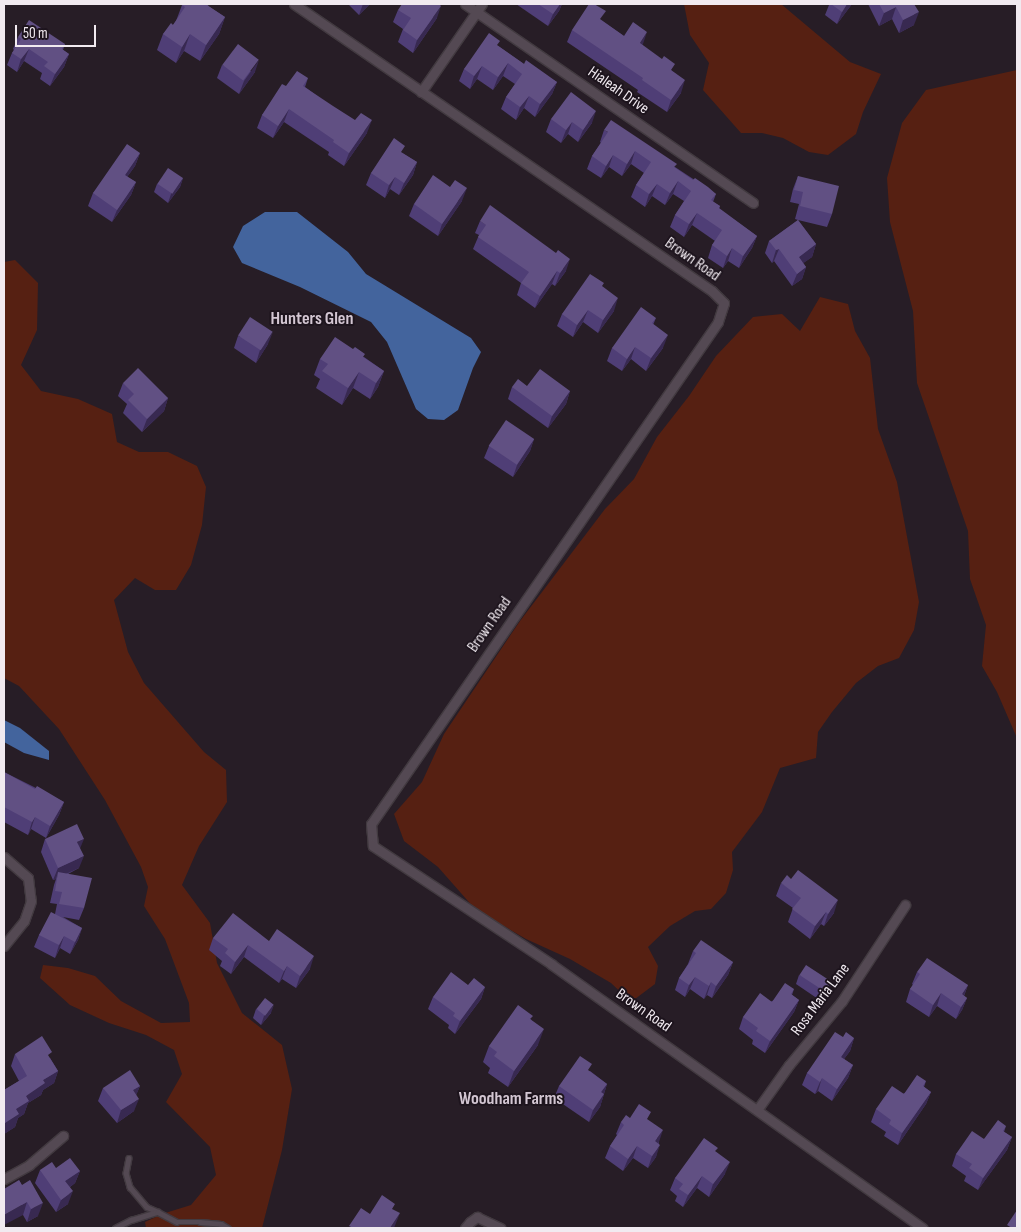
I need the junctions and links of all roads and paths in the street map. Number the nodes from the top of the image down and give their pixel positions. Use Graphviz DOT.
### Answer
graph roads {
  1 [pos="294,4"];
  2 [pos="465,4"];
  3 [pos="480,8"];
  4 [pos="421,92"];
  5 [pos="753,203"];
  6 [pos="4,857"];
  7 [pos="905,905"];
  8 [pos="4,946"];
  9 [pos="757,1110"];
  10 [pos="63,1136"];
  11 [pos="129,1158"];
  12 [pos="4,1179"];
  13 [pos="158,1212"];
  14 [pos="487,1225"];
  15 [pos="115,1228"];
  16 [pos="228,1228"];
  17 [pos="465,1228"];
  18 [pos="502,1228"];
  19 [pos="923,1228"];
  1 -- 4 [label="street, Brown Road"];
  2 -- 3 [label="street, Hialeah Drive"];
  3 -- 4 [label="street"];
  3 -- 5 [label="street, Hialeah Drive"];
  4 -- 9 [label="street, Brown Road"];
  6 -- 8 [label="street"];
  7 -- 9 [label="street, Rosa Maria Lane"];
  9 -- 19 [label="street, Brown Road"];
  10 -- 12 [label="street"];
  11 -- 13 [label="lane"];
  13 -- 15 [label="lane"];
  13 -- 16 [label="lane"];
  14 -- 17 [label="street"];
  14 -- 18 [label="street"];
}
